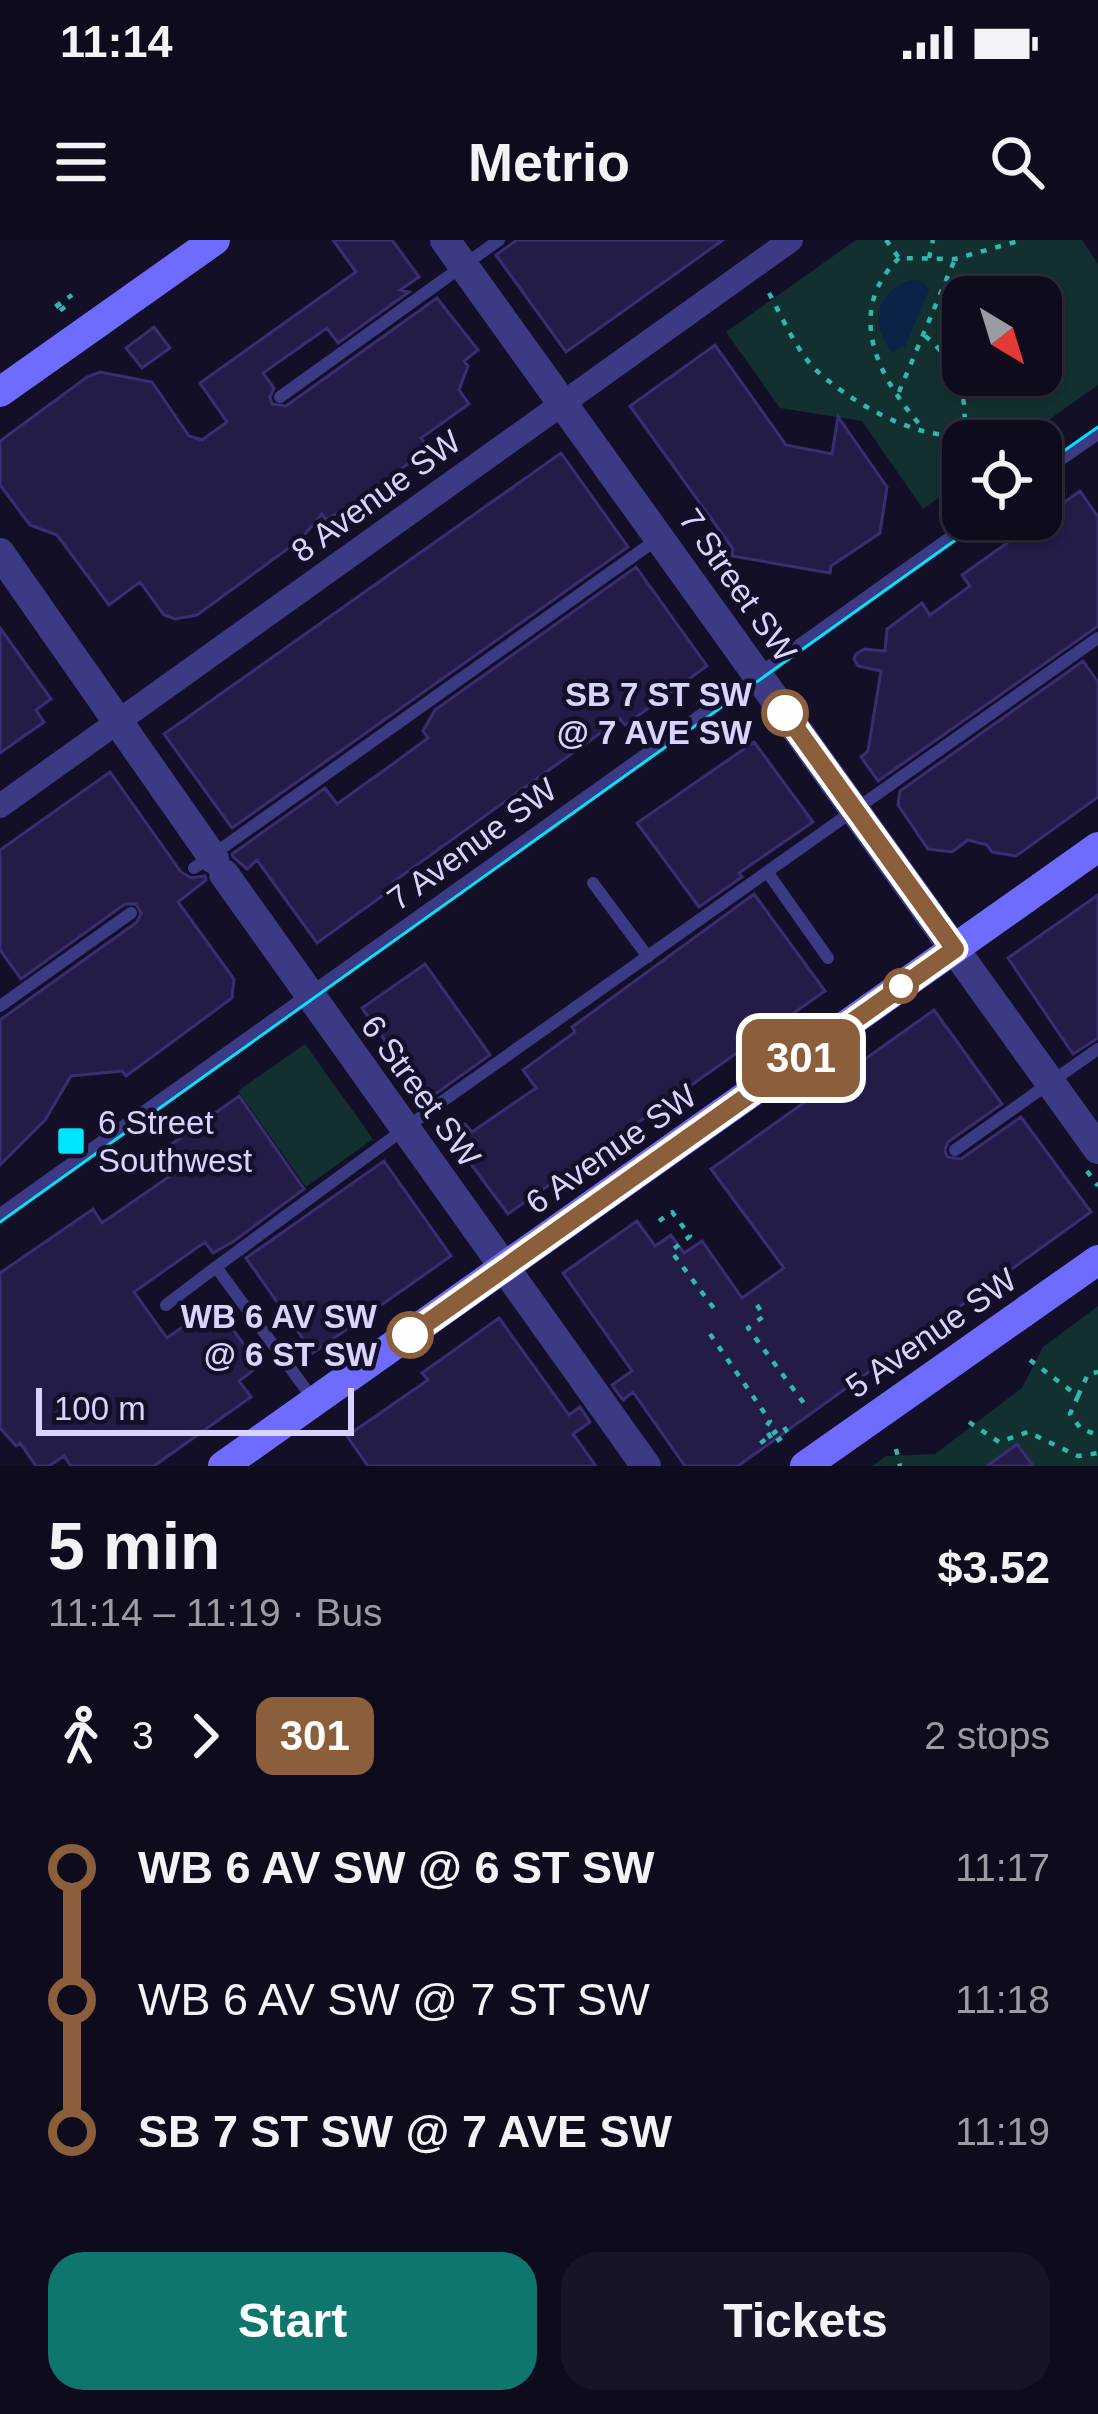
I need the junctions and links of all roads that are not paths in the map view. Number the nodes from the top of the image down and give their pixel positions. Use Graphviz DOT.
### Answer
graph roads {
  1 [pos="215,240"];
  2 [pos="500,240"];
  3 [pos="791,240"];
  4 [pos="454,253"];
  5 [pos="0,392"];
  6 [pos="280,397"];
  7 [pos="564,402"];
  8 [pos="1098,434"];
  9 [pos="1062,459"];
  10 [pos="660,537"];
  11 [pos="946,540"];
  12 [pos="0,553"];
  13 [pos="10,588"];
  14 [pos="1098,638"];
  15 [pos="756,672"];
  16 [pos="118,721"];
  17 [pos="0,806"];
  18 [pos="856,812"];
  19 [pos="1098,847"];
  20 [pos="211,864"];
  21 [pos="768,873"];
  22 [pos="593,883"];
  23 [pos="131,913"];
  24 [pos="955,949"];
  25 [pos="648,957"];
  26 [pos="828,958"];
  27 [pos="308,996"];
  28 [pos="0,1006"];
  29 [pos="1098,1049"];
  30 [pos="1051,1082"];
  31 [pos="405,1130"];
  32 [pos="1098,1149"];
  33 [pos="955,1150"];
  34 [pos="0,1214"];
  35 [pos="1098,1260"];
  36 [pos="216,1267"];
  37 [pos="506,1268"];
  38 [pos="166,1305"];
  39 [pos="315,1402"];
  40 [pos="223,1466"];
  41 [pos="646,1466"];
  42 [pos="805,1466"];
  1 -- 5 [label="main road"];
  2 -- 4 [label="lane"];
  3 -- 7 [label="street, 8 Avenue SW"];
  4 -- 6 [label="lane"];
  4 -- 7 [label="street, 7 Street SW"];
  7 -- 10 [label="street, 7 Street SW"];
  7 -- 16 [label="street, 8 Avenue SW"];
  8 -- 9 [label="lane"];
  10 -- 15 [label="street, 7 Street SW"];
  10 -- 20 [label="lane"];
  11 -- 15 [label="lane, 7 Avenue SW"];
  12 -- 13 [label="street, 6 Street SW"];
  13 -- 16 [label="street, 6 Street SW"];
  14 -- 18 [label="lane"];
  15 -- 18 [label="street, 7 Street SW"];
  15 -- 27 [label="lane, 7 Avenue SW"];
  16 -- 17 [label="street, 8 Avenue SW"];
  16 -- 20 [label="street, 6 Street SW"];
  18 -- 21 [label="lane"];
  18 -- 24 [label="street, 7 Street SW"];
  19 -- 24 [label="main road, 6 Avenue SW"];
  20 -- 27 [label="street, 6 Street SW"];
  21 -- 25 [label="lane"];
  21 -- 26 [label="lane"];
  22 -- 25 [label="lane"];
  23 -- 28 [label="lane"];
  24 -- 30 [label="street, 7 Street SW"];
  24 -- 37 [label="main road, 6 Avenue SW"];
  25 -- 31 [label="lane"];
  27 -- 31 [label="street, 6 Street SW"];
  27 -- 34 [label="lane, 7 Avenue SW"];
  29 -- 30 [label="lane"];
  30 -- 32 [label="street, 7 Street SW"];
  30 -- 33 [label="lane"];
  31 -- 36 [label="lane"];
  31 -- 37 [label="street, 6 Street SW"];
  35 -- 42 [label="main road, 5 Avenue SW"];
  36 -- 38 [label="lane"];
  36 -- 39 [label="lane"];
  37 -- 39 [label="main road, 6 Avenue SW"];
  37 -- 41 [label="street, 6 Street SW"];
  39 -- 40 [label="main road, 6 Avenue SW"];
}
